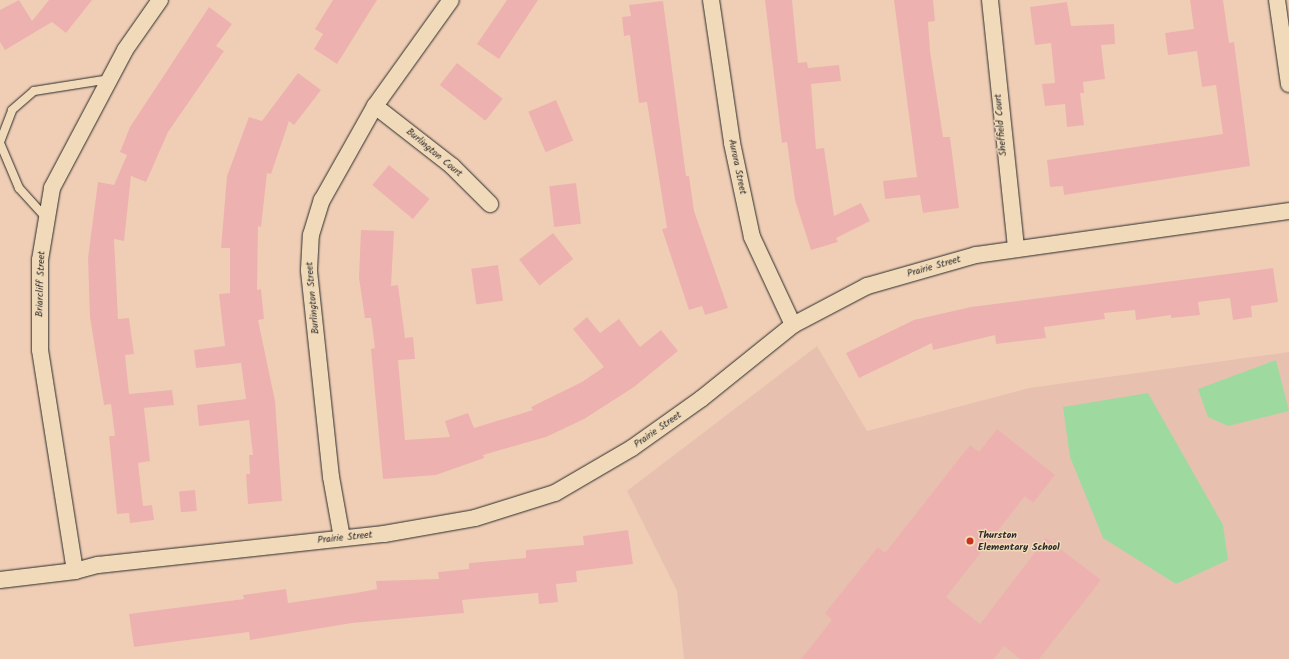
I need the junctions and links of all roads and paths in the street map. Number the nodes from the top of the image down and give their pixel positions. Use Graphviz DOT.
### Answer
graph roads {
  1 [pos="160,0"];
  2 [pos="451,0"];
  3 [pos="711,0"];
  4 [pos="990,0"];
  5 [pos="1277,0"];
  6 [pos="110,79"];
  7 [pos="1289,84"];
  8 [pos="375,106"];
  9 [pos="0,143"];
  10 [pos="490,204"];
  11 [pos="1289,211"];
  12 [pos="47,219"];
  13 [pos="1016,249"];
  14 [pos="793,325"];
  15 [pos="342,538"];
  16 [pos="75,571"];
  17 [pos="0,580"];
  1 -- 6 [label="street, Briarcliff Street"];
  2 -- 8 [label="street, Burlington Street"];
  3 -- 14 [label="street, Aurora Street"];
  4 -- 13 [label="street, Sheffield Court"];
  5 -- 7 [label="street"];
  6 -- 9 [label="lane"];
  6 -- 12 [label="street, Briarcliff Street"];
  8 -- 10 [label="street, Burlington Court"];
  8 -- 15 [label="street, Burlington Street"];
  9 -- 12 [label="lane"];
  11 -- 13 [label="street, Prairie Street"];
  12 -- 16 [label="street, Briarcliff Street"];
  13 -- 14 [label="street, Prairie Street"];
  14 -- 15 [label="street, Prairie Street"];
  15 -- 16 [label="street, Prairie Street"];
  16 -- 17 [label="street, Prairie Street"];
}
